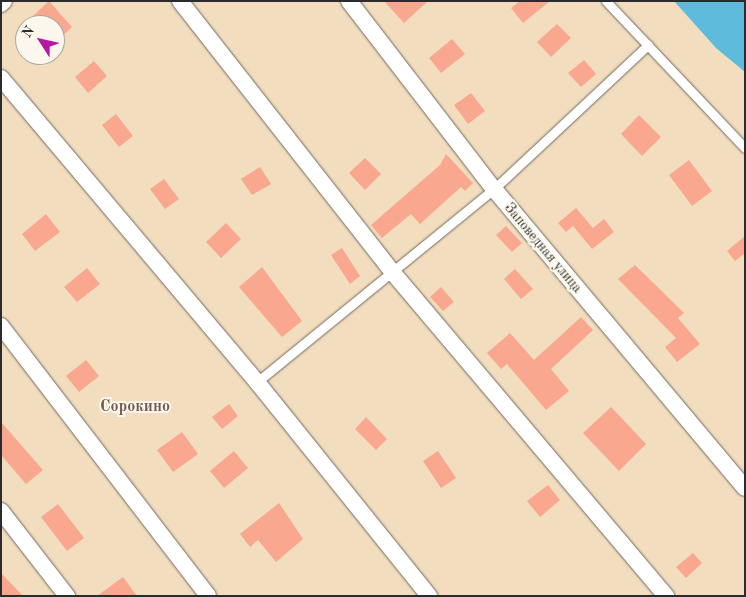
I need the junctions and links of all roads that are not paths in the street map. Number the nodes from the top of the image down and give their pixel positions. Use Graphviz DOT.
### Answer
graph roads {
  1 [pos="4,1"];
  2 [pos="180,1"];
  3 [pos="349,1"];
  4 [pos="606,1"];
  5 [pos="1,4"];
  6 [pos="648,45"];
  7 [pos="1,78"];
  8 [pos="745,148"];
  9 [pos="494,189"];
  10 [pos="394,274"];
  11 [pos="1,326"];
  12 [pos="257,382"];
  13 [pos="745,488"];
  14 [pos="1,511"];
  15 [pos="67,596"];
  16 [pos="208,596"];
  17 [pos="429,596"];
  18 [pos="666,596"];
  1 -- 5 [label="street"];
  2 -- 10 [label="street"];
  3 -- 9 [label="street, Заповедная улица"];
  4 -- 6 [label="lane"];
  6 -- 8 [label="lane"];
  6 -- 9 [label="lane"];
  7 -- 12 [label="street"];
  9 -- 10 [label="lane"];
  9 -- 13 [label="street, Заповедная улица"];
  10 -- 12 [label="lane"];
  10 -- 18 [label="street"];
  11 -- 16 [label="street"];
  12 -- 17 [label="street"];
  14 -- 15 [label="street"];
}
